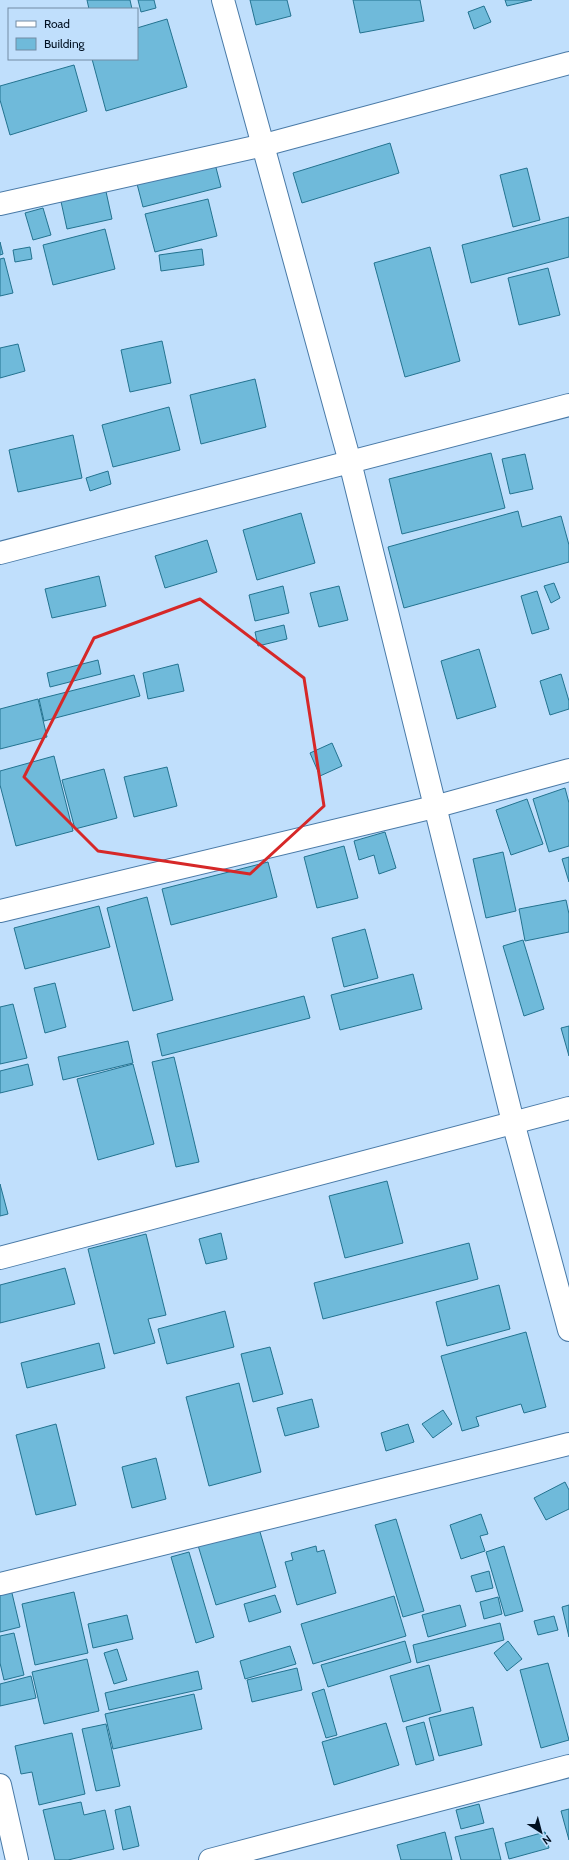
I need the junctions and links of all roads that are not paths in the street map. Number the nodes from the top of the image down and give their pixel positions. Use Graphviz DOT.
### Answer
graph roads {
  1 [pos="223,0"];
  2 [pos="569,63"];
  3 [pos="264,145"];
  4 [pos="0,204"];
  5 [pos="569,405"];
  6 [pos="350,462"];
  7 [pos="0,553"];
  8 [pos="569,770"];
  9 [pos="434,807"];
  10 [pos="0,911"];
  11 [pos="569,1108"];
  12 [pos="513,1122"];
  13 [pos="0,1258"];
  14 [pos="569,1330"];
  15 [pos="569,1444"];
  16 [pos="0,1584"];
  17 [pos="569,1766"];
  18 [pos="0,1785"];
  19 [pos="16,1860"];
  20 [pos="210,1860"];
  1 -- 3 [label="street"];
  2 -- 3 [label="street"];
  3 -- 4 [label="street"];
  3 -- 6 [label="street"];
  5 -- 6 [label="street"];
  6 -- 7 [label="street"];
  6 -- 9 [label="street"];
  8 -- 9 [label="street"];
  9 -- 10 [label="street"];
  9 -- 12 [label="street"];
  11 -- 12 [label="street"];
  12 -- 13 [label="street"];
  12 -- 14 [label="street"];
  15 -- 16 [label="street"];
  17 -- 20 [label="street"];
  18 -- 19 [label="street"];
}
